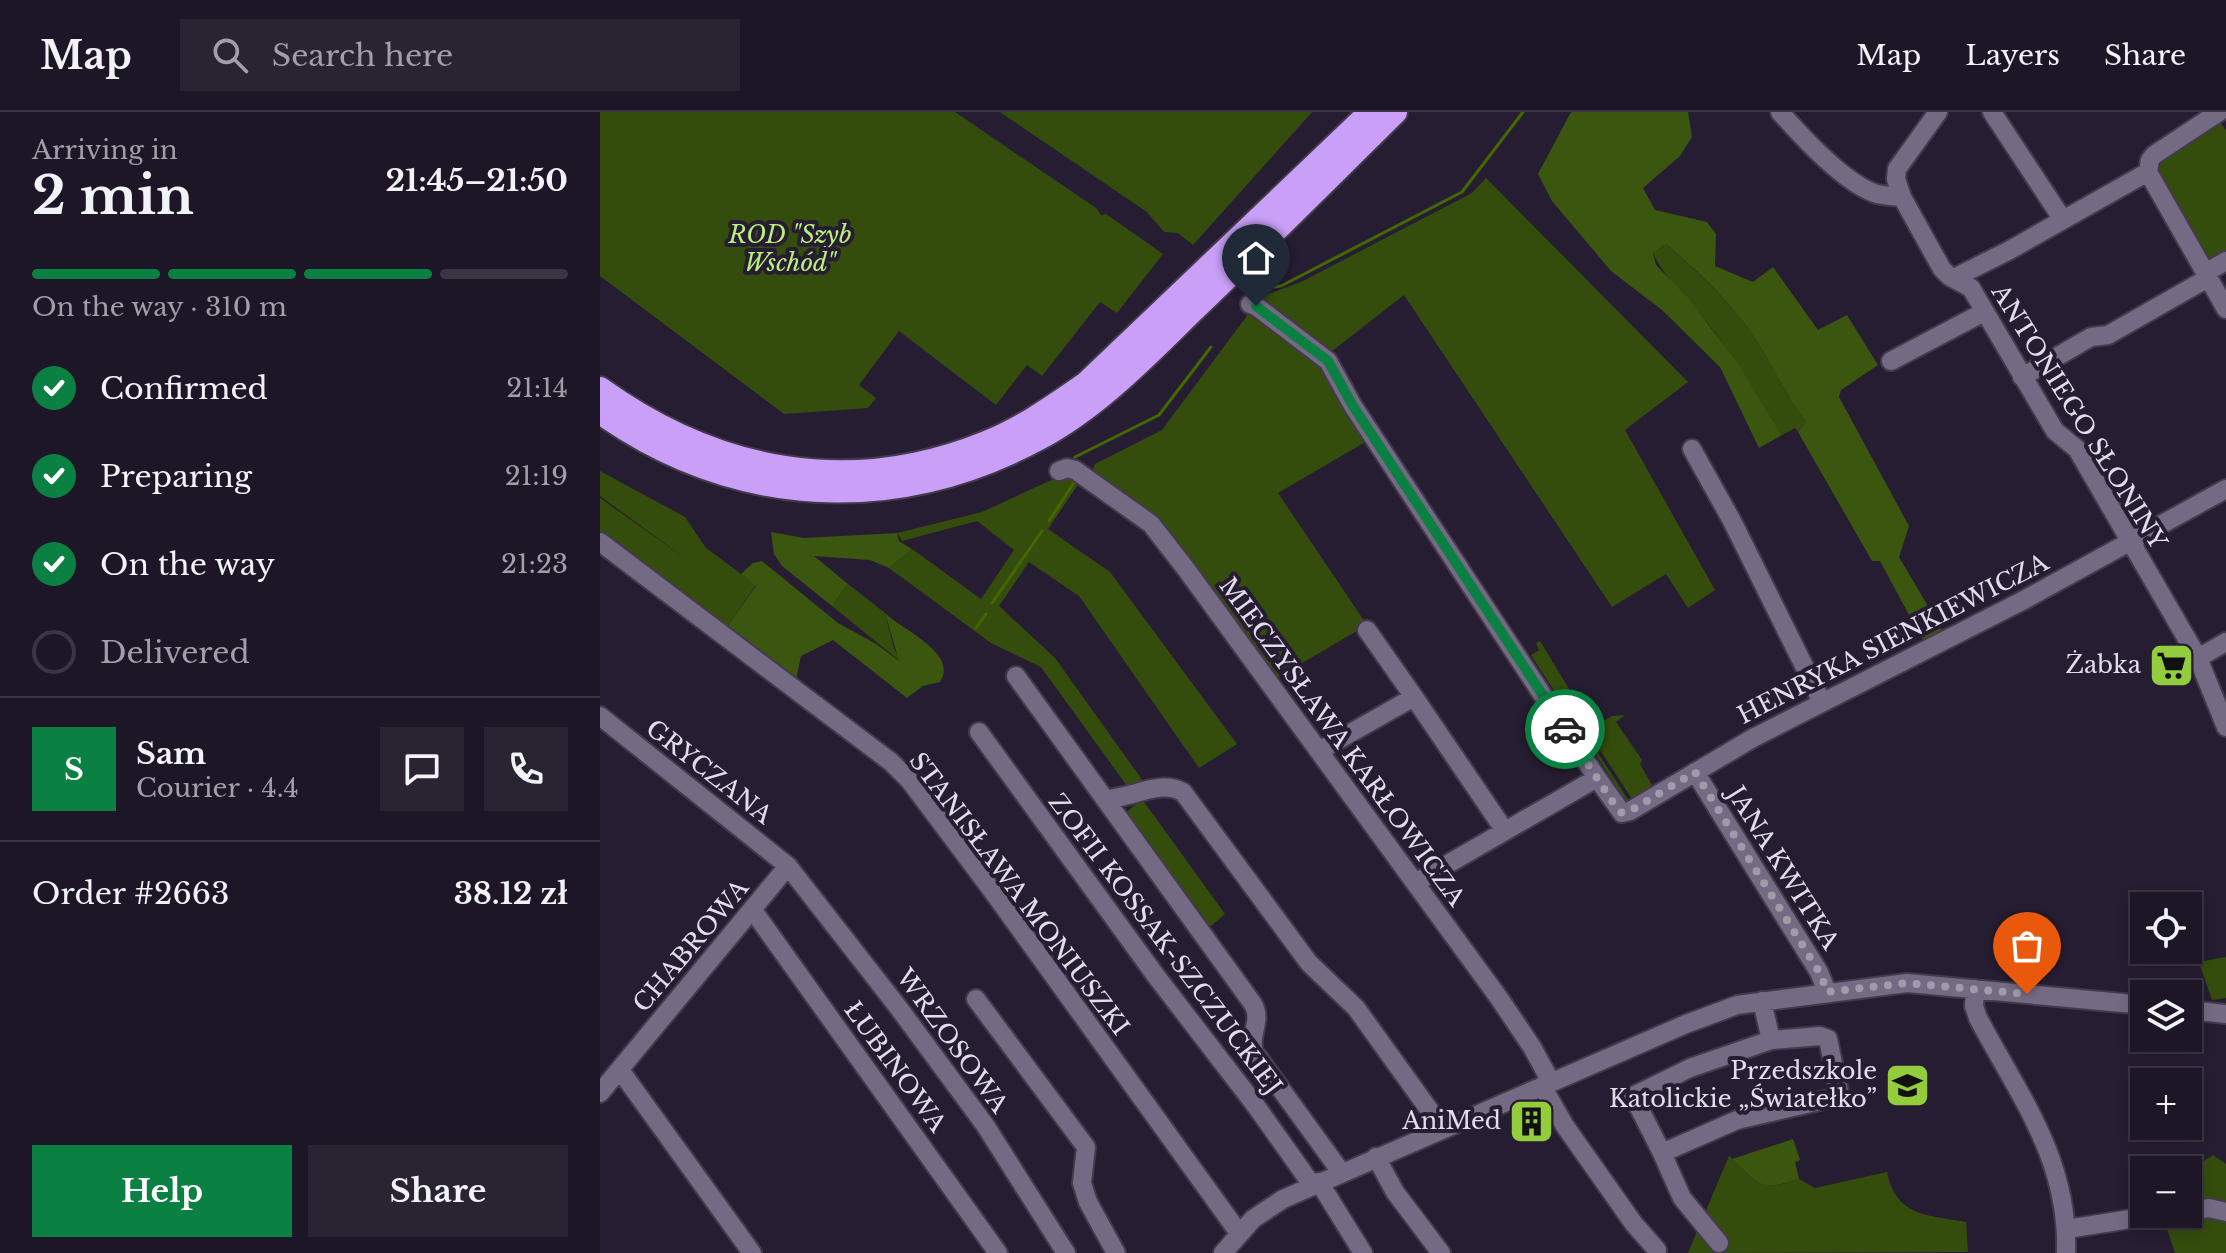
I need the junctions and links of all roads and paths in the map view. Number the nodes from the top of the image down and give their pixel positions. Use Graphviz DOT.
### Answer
graph roads {
  1 [pos="1371,112"];
  2 [pos="1395,112"];
  3 [pos="1780,112"];
  4 [pos="1938,112"];
  5 [pos="1992,112"];
  6 [pos="2219,112"];
  7 [pos="2148,172"];
  8 [pos="1902,197"];
  9 [pos="2063,220"];
  10 [pos="2226,261"];
  11 [pos="2207,275"];
  12 [pos="1954,278"];
  13 [pos="1250,304"];
  14 [pos="2226,309"];
  15 [pos="1984,312"];
  16 [pos="1891,361"];
  17 [pos="2022,377"];
  18 [pos="600,389"];
  19 [pos="600,412"];
  20 [pos="1692,449"];
  21 [pos="1059,471"];
  22 [pos="2226,489"];
  23 [pos="2129,541"];
  24 [pos="600,542"];
  25 [pos="1367,630"];
  26 [pos="2226,642"];
  27 [pos="2198,658"];
  28 [pos="1016,676"];
  29 [pos="1414,697"];
  30 [pos="1822,702"];
  31 [pos="600,716"];
  32 [pos="2226,727"];
  33 [pos="979,732"];
  34 [pos="1319,751"];
  35 [pos="1695,772"];
  36 [pos="1597,778"];
  37 [pos="1105,799"];
  38 [pos="1505,831"];
  39 [pos="788,866"];
  40 [pos="1415,883"];
  41 [pos="752,909"];
  42 [pos="1975,989"];
  43 [pos="1827,992"];
  44 [pos="976,999"];
  45 [pos="1762,1001"];
  46 [pos="2130,1004"];
  47 [pos="2202,1011"];
  48 [pos="2226,1014"];
  49 [pos="1771,1040"];
  50 [pos="620,1070"];
  51 [pos="1546,1084"];
  52 [pos="600,1093"];
  53 [pos="1443,1129"];
  54 [pos="1662,1153"];
  55 [pos="1376,1157"];
  56 [pos="1341,1172"];
  57 [pos="1315,1184"];
  58 [pos="2202,1209"];
  59 [pos="2226,1212"];
  60 [pos="2130,1219"];
  61 [pos="2067,1229"];
  62 [pos="1239,1233"];
  63 [pos="1719,1243"];
  64 [pos="1657,1250"];
  65 [pos="752,1253"];
  66 [pos="998,1253"];
  67 [pos="1066,1253"];
  68 [pos="1116,1253"];
  69 [pos="1223,1253"];
  70 [pos="1363,1253"];
  71 [pos="1441,1253"];
  72 [pos="2066,1253"];
  1 -- 18 [label="highway"];
  2 -- 19 [label="highway"];
  3 -- 8 [label="street"];
  4 -- 8 [label="street"];
  5 -- 9 [label="street"];
  6 -- 7 [label="street"];
  7 -- 9 [label="street"];
  7 -- 11 [label="street"];
  8 -- 12 [label="street, ANTONIEGO SŁONINY"];
  9 -- 12 [label="street"];
  10 -- 11 [label="street"];
  11 -- 14 [label="street"];
  11 -- 17 [label="street"];
  12 -- 15 [label="street, ANTONIEGO SŁONINY"];
  13 -- 36 [label="street, HENRYKA SIENKIEWICZA"];
  15 -- 16 [label="street"];
  15 -- 17 [label="street, ANTONIEGO SŁONINY"];
  17 -- 23 [label="street, ANTONIEGO SŁONINY"];
  20 -- 30 [label="street"];
  21 -- 34 [label="street, MIECZYSŁAWA KARŁOWICZA"];
  22 -- 23 [label="street, HENRYKA SIENKIEWICZA"];
  23 -- 27 [label="street, ANTONIEGO SŁONINY"];
  23 -- 30 [label="street, HENRYKA SIENKIEWICZA"];
  24 -- 62 [label="street, STANISŁAWA MONIUSZKI"];
  25 -- 29 [label="street"];
  26 -- 27 [label="street"];
  27 -- 32 [label="street, ANTONIEGO SŁONINY"];
  28 -- 37 [label="street"];
  29 -- 34 [label="street"];
  29 -- 38 [label="street"];
  30 -- 35 [label="street, HENRYKA SIENKIEWICZA"];
  31 -- 39 [label="street, GRYCZANA"];
  33 -- 57 [label="street, ZOFII KOSSAK-SZCZUCKIEJ"];
  34 -- 40 [label="street, MIECZYSŁAWA KARŁOWICZA"];
  35 -- 36 [label="street, HENRYKA SIENKIEWICZA"];
  35 -- 43 [label="street, JANA KWITKA"];
  36 -- 38 [label="street"];
  37 -- 53 [label="street"];
  37 -- 56 [label="street"];
  38 -- 40 [label="street"];
  39 -- 41 [label="street, CHABROWA"];
  39 -- 67 [label="street, WRZOSOWA"];
  40 -- 51 [label="street, MIECZYSŁAWA KARŁOWICZA"];
  41 -- 50 [label="street, CHABROWA"];
  41 -- 66 [label="street, ŁUBINOWA"];
  42 -- 43 [label="street"];
  42 -- 46 [label="street"];
  42 -- 61 [label="street"];
  43 -- 45 [label="street"];
  44 -- 68 [label="street"];
  45 -- 49 [label="street"];
  45 -- 51 [label="street"];
  47 -- 48 [label="street"];
  49 -- 54 [label="street"];
  49 -- 54 [label="street"];
  50 -- 52 [label="street, CHABROWA"];
  50 -- 65 [label="street"];
  51 -- 53 [label="street"];
  51 -- 64 [label="street, MIECZYSŁAWA KARŁOWICZA"];
  53 -- 55 [label="street"];
  54 -- 63 [label="street"];
  55 -- 56 [label="street"];
  55 -- 71 [label="street"];
  56 -- 57 [label="street"];
  57 -- 62 [label="street"];
  57 -- 70 [label="street, ZOFII KOSSAK-SZCZUCKIEJ"];
  58 -- 59 [label="street"];
  60 -- 61 [label="street"];
  61 -- 72 [label="street"];
  62 -- 69 [label="street"];
}
